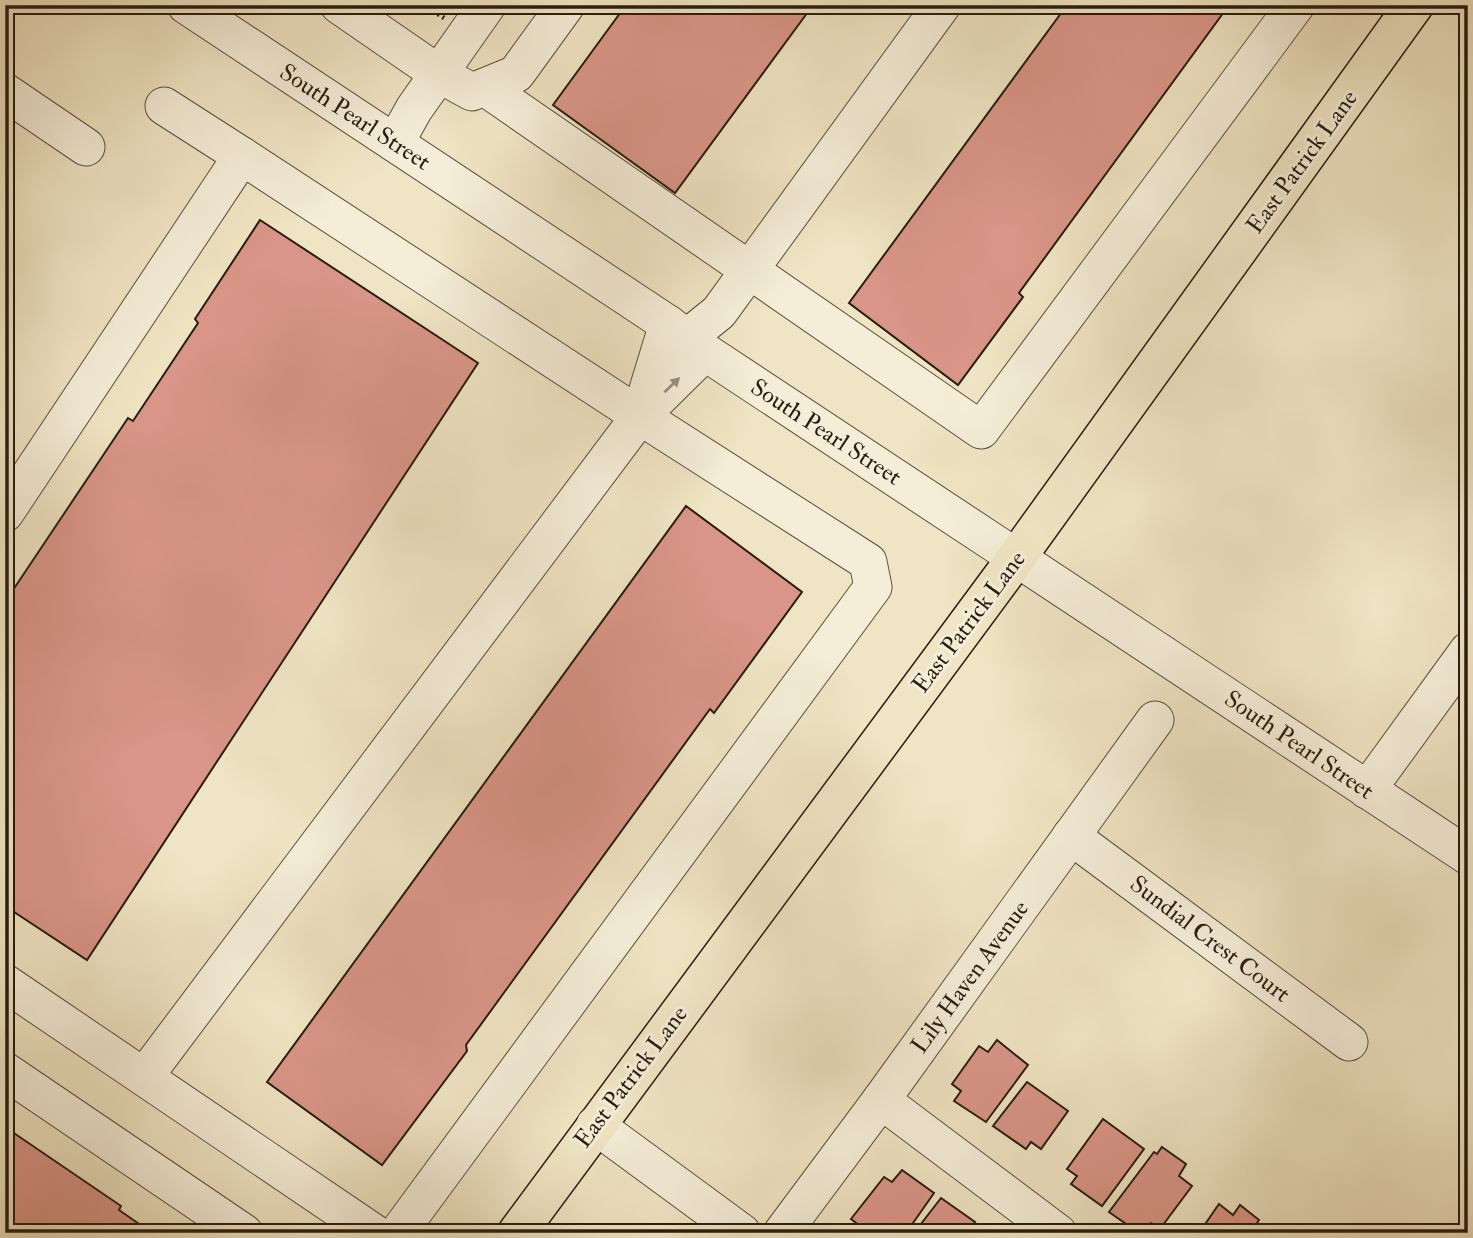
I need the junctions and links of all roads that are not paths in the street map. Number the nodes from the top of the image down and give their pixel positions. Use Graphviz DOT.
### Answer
graph roads {
  1 [pos="186,5"];
  2 [pos="339,5"];
  3 [pos="488,5"];
  4 [pos="566,5"];
  5 [pos="942,5"];
  6 [pos="1296,5"];
  7 [pos="1415,5"];
  8 [pos="439,74"];
  9 [pos="486,88"];
  10 [pos="5,92"];
  11 [pos="164,106"];
  12 [pos="395,143"];
  13 [pos="86,147"];
  14 [pos="242,156"];
  15 [pos="750,271"];
  16 [pos="687,338"];
  17 [pos="639,416"];
  18 [pos="5,513"];
  19 [pos="1017,557"];
  20 [pos="1468,651"];
  21 [pos="1156,720"];
  22 [pos="1367,790"];
  23 [pos="1071,836"];
  24 [pos="1468,856"];
  25 [pos="5,983"];
  26 [pos="1349,1042"];
  27 [pos="5,1071"];
  28 [pos="144,1077"];
  29 [pos="881,1100"];
  30 [pos="594,1125"];
  31 [pos="244,1233"];
  32 [pos="374,1233"];
  33 [pos="398,1233"];
  34 [pos="517,1233"];
  35 [pos="743,1233"];
  36 [pos="782,1233"];
  37 [pos="1058,1233"];
  1 -- 12 [label="street, South Pearl Street"];
  2 -- 8 [label="street"];
  3 -- 8 [label="street"];
  4 -- 9 [label="street"];
  5 -- 15 [label="street"];
  6 -- 15 [label="street"];
  7 -- 19 [label="main road, East Patrick Lane"];
  8 -- 9 [label="street"];
  8 -- 12 [label="street"];
  9 -- 15 [label="street"];
  10 -- 13 [label="street"];
  11 -- 14 [label="street"];
  12 -- 16 [label="street, South Pearl Street"];
  14 -- 17 [label="street"];
  14 -- 18 [label="street"];
  15 -- 16 [label="street"];
  16 -- 17 [label="street"];
  16 -- 19 [label="street, South Pearl Street"];
  17 -- 28 [label="street"];
  17 -- 33 [label="street"];
  19 -- 22 [label="street, South Pearl Street"];
  19 -- 30 [label="main road, East Patrick Lane"];
  20 -- 22 [label="street"];
  21 -- 23 [label="street, Lily Haven Avenue"];
  22 -- 24 [label="street, South Pearl Street"];
  23 -- 26 [label="street, Sundial Crest Court"];
  23 -- 29 [label="street, Lily Haven Avenue"];
  25 -- 28 [label="street"];
  27 -- 31 [label="street"];
  28 -- 32 [label="street"];
  29 -- 36 [label="street, Lily Haven Avenue"];
  29 -- 37 [label="street"];
  30 -- 34 [label="main road, East Patrick Lane"];
  30 -- 35 [label="street"];
}
